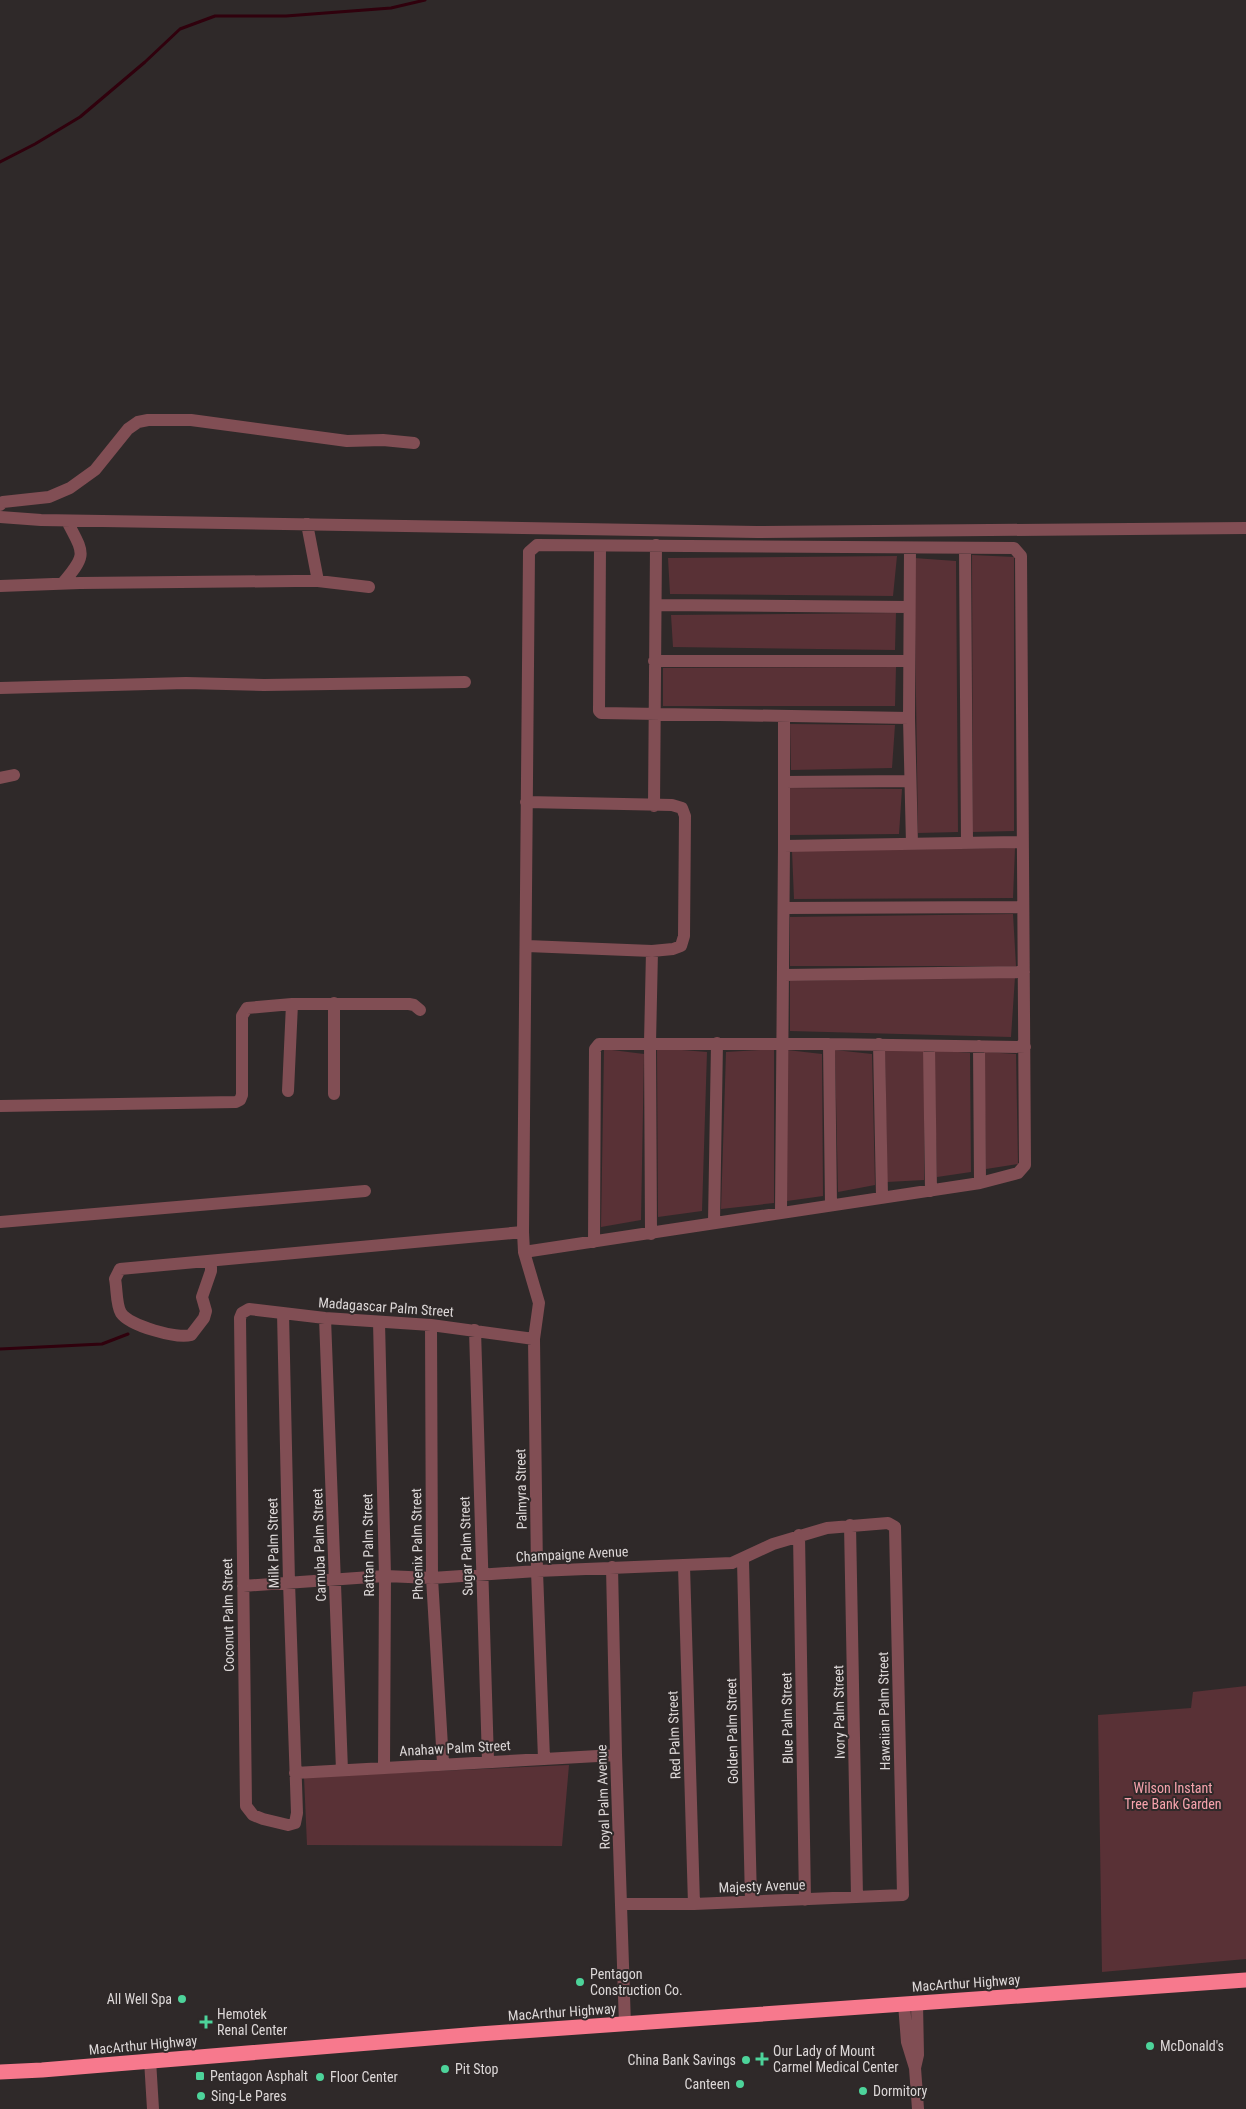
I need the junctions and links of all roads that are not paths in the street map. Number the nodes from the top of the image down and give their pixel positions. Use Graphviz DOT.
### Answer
graph roads {
  1 [pos="414,443"];
  2 [pos="0,505"];
  3 [pos="0,516"];
  4 [pos="67,520"];
  5 [pos="307,524"];
  6 [pos="1246,528"];
  7 [pos="656,545"];
  8 [pos="600,546"];
  9 [pos="910,548"];
  10 [pos="965,548"];
  11 [pos="318,581"];
  12 [pos="62,584"];
  13 [pos="0,586"];
  14 [pos="369,587"];
  15 [pos="656,605"];
  16 [pos="909,607"];
  17 [pos="654,660"];
  18 [pos="909,661"];
  19 [pos="465,682"];
  20 [pos="0,688"];
  21 [pos="653,715"];
  22 [pos="784,716"];
  23 [pos="909,718"];
  24 [pos="14,775"];
  25 [pos="0,778"];
  26 [pos="910,781"];
  27 [pos="784,782"];
  28 [pos="526,802"];
  29 [pos="654,806"];
  30 [pos="1022,842"];
  31 [pos="966,843"];
  32 [pos="912,844"];
  33 [pos="784,846"];
  34 [pos="1023,907"];
  35 [pos="784,908"];
  36 [pos="527,946"];
  37 [pos="652,951"];
  38 [pos="1024,972"];
  39 [pos="783,974"];
  40 [pos="334,1003"];
  41 [pos="292,1004"];
  42 [pos="420,1010"];
  43 [pos="650,1043"];
  44 [pos="718,1043"];
  45 [pos="782,1044"];
  46 [pos="829,1044"];
  47 [pos="880,1044"];
  48 [pos="929,1046"];
  49 [pos="979,1046"];
  50 [pos="1024,1047"];
  51 [pos="288,1091"];
  52 [pos="334,1094"];
  53 [pos="0,1106"];
  54 [pos="980,1183"];
  55 [pos="931,1190"];
  56 [pos="364,1191"];
  57 [pos="882,1196"];
  58 [pos="831,1205"];
  59 [pos="781,1212"];
  60 [pos="0,1222"];
  61 [pos="714,1222"];
  62 [pos="523,1232"];
  63 [pos="651,1234"];
  64 [pos="594,1242"];
  65 [pos="524,1252"];
  66 [pos="211,1262"];
  67 [pos="283,1313"];
  68 [pos="240,1318"];
  69 [pos="325,1318"];
  70 [pos="379,1322"];
  71 [pos="431,1325"];
  72 [pos="475,1330"];
  73 [pos="534,1339"];
  74 [pos="850,1525"];
  75 [pos="895,1527"];
  76 [pos="799,1536"];
  77 [pos="742,1560"];
  78 [pos="684,1566"];
  79 [pos="612,1567"];
  80 [pos="537,1571"];
  81 [pos="482,1574"];
  82 [pos="385,1576"];
  83 [pos="432,1578"];
  84 [pos="335,1579"];
  85 [pos="289,1582"];
  86 [pos="243,1586"];
  87 [pos="616,1755"];
  88 [pos="544,1759"];
  89 [pos="488,1761"];
  90 [pos="442,1763"];
  91 [pos="384,1767"];
  92 [pos="342,1770"];
  93 [pos="295,1773"];
  94 [pos="903,1895"];
  95 [pos="857,1897"];
  96 [pos="805,1900"];
  97 [pos="751,1902"];
  98 [pos="622,1904"];
  99 [pos="694,1904"];
  100 [pos="1246,1980"];
  101 [pos="910,2004"];
  102 [pos="625,2025"];
  103 [pos="150,2060"];
  104 [pos="0,2072"];
  105 [pos="153,2109"];
  106 [pos="918,2109"];
  1 -- 2 [label="street"];
  3 -- 4 [label="street"];
  4 -- 5 [label="street"];
  4 -- 12 [label="street"];
  5 -- 6 [label="street"];
  5 -- 11 [label="street"];
  7 -- 8 [label="street, Palmyra Street"];
  7 -- 9 [label="street, Palmyra Street"];
  7 -- 15 [label="street"];
  8 -- 21 [label="street"];
  8 -- 28 [label="street, Palmyra Street"];
  9 -- 10 [label="street, Palmyra Street"];
  9 -- 16 [label="street"];
  10 -- 30 [label="street, Palmyra Street"];
  10 -- 31 [label="street"];
  11 -- 12 [label="street"];
  11 -- 14 [label="street"];
  12 -- 13 [label="street"];
  15 -- 16 [label="street"];
  15 -- 17 [label="street"];
  16 -- 18 [label="street"];
  17 -- 18 [label="street"];
  17 -- 21 [label="street"];
  18 -- 23 [label="street"];
  19 -- 20 [label="street"];
  21 -- 22 [label="street"];
  21 -- 29 [label="street"];
  22 -- 23 [label="street"];
  22 -- 27 [label="street"];
  23 -- 26 [label="street"];
  24 -- 25 [label="street"];
  26 -- 27 [label="street"];
  26 -- 32 [label="street"];
  27 -- 33 [label="street"];
  28 -- 29 [label="street"];
  28 -- 36 [label="street, Palmyra Street"];
  29 -- 37 [label="street"];
  30 -- 31 [label="street"];
  30 -- 34 [label="street, Palmyra Street"];
  31 -- 32 [label="street"];
  32 -- 33 [label="street"];
  33 -- 35 [label="street"];
  34 -- 35 [label="street"];
  34 -- 38 [label="street, Palmyra Street"];
  35 -- 39 [label="street"];
  36 -- 37 [label="street"];
  36 -- 62 [label="street, Palmyra Street"];
  37 -- 43 [label="street"];
  38 -- 39 [label="street"];
  38 -- 50 [label="street, Palmyra Street"];
  39 -- 45 [label="street"];
  40 -- 41 [label="street"];
  40 -- 42 [label="street"];
  40 -- 52 [label="street"];
  41 -- 51 [label="street"];
  41 -- 53 [label="street"];
  43 -- 44 [label="street"];
  43 -- 63 [label="street"];
  43 -- 64 [label="street"];
  44 -- 45 [label="street"];
  44 -- 61 [label="street"];
  45 -- 46 [label="street"];
  45 -- 59 [label="street"];
  46 -- 47 [label="street"];
  46 -- 58 [label="street"];
  47 -- 48 [label="street"];
  47 -- 57 [label="street"];
  48 -- 49 [label="street"];
  48 -- 55 [label="street"];
  49 -- 50 [label="street"];
  49 -- 54 [label="street"];
  50 -- 54 [label="street, Palmyra Street"];
  54 -- 55 [label="street, Palmyra Street"];
  55 -- 57 [label="street, Palmyra Street"];
  56 -- 60 [label="street"];
  57 -- 58 [label="street, Palmyra Street"];
  58 -- 59 [label="street, Palmyra Street"];
  59 -- 61 [label="street, Palmyra Street"];
  61 -- 63 [label="street, Palmyra Street"];
  62 -- 65 [label="street, Palmyra Street"];
  62 -- 66 [label="street"];
  63 -- 64 [label="street, Palmyra Street"];
  64 -- 65 [label="street, Palmyra Street"];
  65 -- 73 [label="street, Palmyra Street"];
  66 -- 66 [label="street"];
  67 -- 68 [label="street, Madagascar Palm Street"];
  67 -- 69 [label="street, Madagascar Palm Street"];
  67 -- 85 [label="street, Milk Palm Street"];
  68 -- 86 [label="street, Coconut Palm Street"];
  69 -- 70 [label="street, Madagascar Palm Street"];
  69 -- 84 [label="street, Carnuba Palm Street"];
  70 -- 71 [label="street, Madagascar Palm Street"];
  70 -- 82 [label="street, Rattan Palm Street"];
  71 -- 72 [label="street, Madagascar Palm Street"];
  71 -- 83 [label="street, Phoenix Palm Street"];
  72 -- 73 [label="street, Madagascar Palm Street"];
  72 -- 81 [label="street, Sugar Palm Street"];
  73 -- 80 [label="street, Palmyra Street"];
  74 -- 75 [label="street, Champaigne Avenue"];
  74 -- 76 [label="street, Champaigne Avenue"];
  74 -- 95 [label="street, Ivory Palm Street"];
  75 -- 94 [label="street, Hawaiian Palm Street"];
  76 -- 77 [label="street, Champaigne Avenue"];
  76 -- 96 [label="street, Blue Palm Street"];
  77 -- 78 [label="street, Champaigne Avenue"];
  77 -- 97 [label="street, Golden Palm Street"];
  78 -- 79 [label="street, Champaigne Avenue"];
  78 -- 99 [label="street, Red Palm Street"];
  79 -- 80 [label="street, Champaigne Avenue"];
  79 -- 87 [label="street, Royal Palm Avenue"];
  80 -- 81 [label="street, Champaigne Avenue"];
  80 -- 88 [label="street, Palmyra Street"];
  81 -- 83 [label="street, Champaigne Avenue"];
  81 -- 89 [label="street, Sugar Palm Street"];
  82 -- 83 [label="street, Champaigne Avenue"];
  82 -- 84 [label="street, Champaigne Avenue"];
  82 -- 91 [label="street, Rattan Palm Street"];
  83 -- 90 [label="street, Phoenix Palm Street"];
  84 -- 85 [label="street, Champaigne Avenue"];
  84 -- 92 [label="street, Carnuba Palm Street"];
  85 -- 86 [label="street, Champaigne Avenue"];
  85 -- 93 [label="street, Milk Palm Street"];
  86 -- 93 [label="street, Coconut Palm Street"];
  87 -- 88 [label="street, Anahaw Palm Street"];
  87 -- 98 [label="street, Royal Palm Avenue"];
  88 -- 89 [label="street, Anahaw Palm Street"];
  89 -- 90 [label="street, Anahaw Palm Street"];
  90 -- 91 [label="street, Anahaw Palm Street"];
  91 -- 92 [label="street, Anahaw Palm Street"];
  92 -- 93 [label="street, Anahaw Palm Street"];
  94 -- 95 [label="street, Majesty Avenue"];
  95 -- 96 [label="street, Majesty Avenue"];
  96 -- 97 [label="street, Majesty Avenue"];
  97 -- 99 [label="street, Majesty Avenue"];
  98 -- 99 [label="street, Majesty Avenue"];
  98 -- 102 [label="street, Royal Palm Avenue"];
  100 -- 101 [label="highway, MacArthur Highway"];
  101 -- 102 [label="highway, MacArthur Highway"];
  101 -- 106 [label="street"];
  102 -- 103 [label="highway, MacArthur Highway"];
  103 -- 104 [label="highway, MacArthur Highway"];
  103 -- 105 [label="street"];
}
